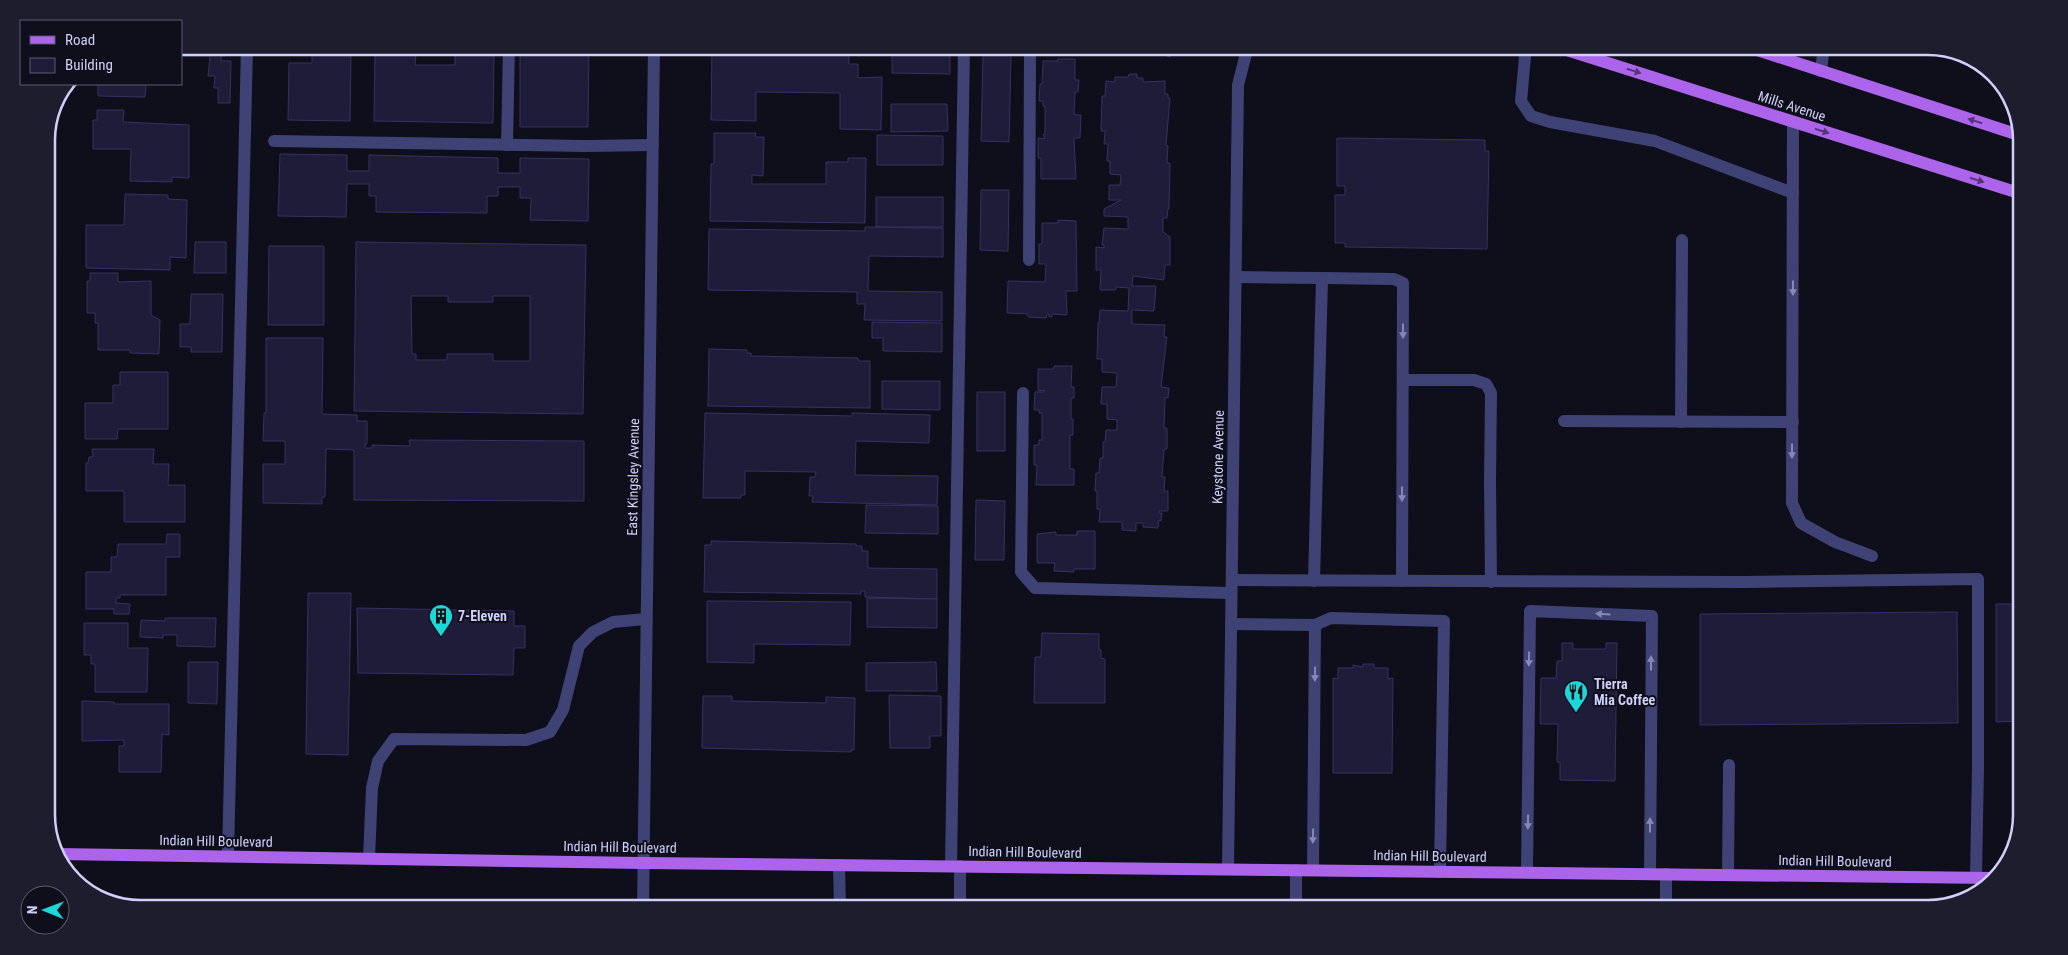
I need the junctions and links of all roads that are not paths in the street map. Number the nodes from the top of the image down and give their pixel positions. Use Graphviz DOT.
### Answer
graph roads {
  1 [pos="247,55"];
  2 [pos="509,55"];
  3 [pos="654,55"];
  4 [pos="964,55"];
  5 [pos="1030,55"];
  6 [pos="1246,55"];
  7 [pos="1525,55"];
  8 [pos="1582,55"];
  9 [pos="1772,55"];
  10 [pos="1823,55"];
  11 [pos="1821,71"];
  12 [pos="1793,122"];
  13 [pos="2013,133"];
  14 [pos="274,141"];
  15 [pos="507,145"];
  16 [pos="653,145"];
  17 [pos="2013,191"];
  18 [pos="1793,193"];
  19 [pos="1682,240"];
  20 [pos="1029,260"];
  21 [pos="1236,277"];
  22 [pos="1322,278"];
  23 [pos="1403,380"];
  24 [pos="1023,393"];
  25 [pos="1564,421"];
  26 [pos="1681,422"];
  27 [pos="1793,422"];
  28 [pos="1872,556"];
  29 [pos="1314,581"];
  30 [pos="1402,581"];
  31 [pos="1491,582"];
  32 [pos="1232,587"];
  33 [pos="645,619"];
  34 [pos="1231,624"];
  35 [pos="1315,625"];
  36 [pos="1728,765"];
  37 [pos="65,854"];
  38 [pos="228,856"];
  39 [pos="370,858"];
  40 [pos="643,863"];
  41 [pos="839,864"];
  42 [pos="956,866"];
  43 [pos="1228,869"];
  44 [pos="1296,870"];
  45 [pos="1313,870"];
  46 [pos="1440,872"];
  47 [pos="1528,872"];
  48 [pos="1650,874"];
  49 [pos="1666,874"];
  50 [pos="1728,875"];
  51 [pos="1976,878"];
  52 [pos="1985,878"];
  53 [pos="643,900"];
  54 [pos="840,900"];
  55 [pos="959,900"];
  56 [pos="1296,900"];
  57 [pos="1666,900"];
  1 -- 38 [label="street"];
  2 -- 15 [label="street"];
  3 -- 16 [label="street, East Kingsley Avenue"];
  4 -- 42 [label="street"];
  5 -- 20 [label="street"];
  6 -- 21 [label="street, Keystone Avenue"];
  7 -- 18 [label="street"];
  8 -- 12 [label="main road, Mills Avenue, one-way"];
  9 -- 11 [label="main road"];
  10 -- 11 [label="street"];
  13 -- 11 [label="main road, one-way"];
  12 -- 17 [label="main road, Mills Avenue, one-way"];
  12 -- 18 [label="street"];
  14 -- 15 [label="street"];
  15 -- 16 [label="street"];
  16 -- 33 [label="street, East Kingsley Avenue"];
  18 -- 27 [label="street, one-way"];
  19 -- 26 [label="street"];
  21 -- 22 [label="street"];
  21 -- 32 [label="street, Keystone Avenue"];
  22 -- 23 [label="street, one-way"];
  22 -- 29 [label="street"];
  23 -- 30 [label="street, one-way"];
  23 -- 31 [label="street"];
  24 -- 32 [label="street"];
  25 -- 26 [label="street"];
  26 -- 27 [label="street"];
  27 -- 28 [label="street, one-way"];
  29 -- 30 [label="street"];
  29 -- 32 [label="street"];
  30 -- 31 [label="street"];
  31 -- 51 [label="street"];
  32 -- 34 [label="street, Keystone Avenue"];
  33 -- 39 [label="street"];
  33 -- 40 [label="street, East Kingsley Avenue"];
  34 -- 35 [label="street"];
  34 -- 43 [label="street, Keystone Avenue"];
  35 -- 45 [label="street, one-way"];
  35 -- 46 [label="street"];
  36 -- 50 [label="street"];
  37 -- 38 [label="main road, Indian Hill Boulevard"];
  38 -- 39 [label="main road, Indian Hill Boulevard"];
  39 -- 40 [label="main road, Indian Hill Boulevard"];
  40 -- 41 [label="main road, Indian Hill Boulevard"];
  40 -- 53 [label="street, East Kingsley Avenue"];
  41 -- 42 [label="main road, Indian Hill Boulevard"];
  41 -- 54 [label="street"];
  42 -- 43 [label="main road, Indian Hill Boulevard"];
  42 -- 55 [label="street"];
  43 -- 44 [label="main road, Indian Hill Boulevard"];
  44 -- 45 [label="main road, Indian Hill Boulevard"];
  44 -- 56 [label="street"];
  45 -- 46 [label="main road, Indian Hill Boulevard"];
  46 -- 47 [label="main road, Indian Hill Boulevard"];
  47 -- 48 [label="main road, Indian Hill Boulevard"];
  48 -- 47 [label="street, one-way"];
  48 -- 49 [label="main road, Indian Hill Boulevard"];
  49 -- 50 [label="main road, Indian Hill Boulevard"];
  49 -- 57 [label="street"];
  50 -- 51 [label="main road, Indian Hill Boulevard"];
  51 -- 52 [label="main road, Indian Hill Boulevard"];
}
